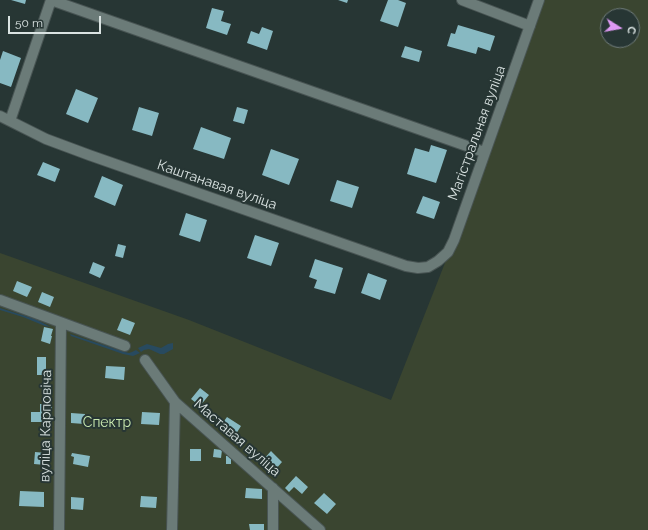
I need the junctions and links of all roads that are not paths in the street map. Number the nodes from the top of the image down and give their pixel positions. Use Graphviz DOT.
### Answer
graph roads {
  1 [pos="51,0"];
  2 [pos="462,0"];
  3 [pos="539,0"];
  4 [pos="530,26"];
  5 [pos="0,116"];
  6 [pos="10,122"];
  7 [pos="484,152"];
  8 [pos="428,267"];
  9 [pos="0,300"];
  10 [pos="60,323"];
  11 [pos="125,346"];
  12 [pos="145,360"];
  13 [pos="175,402"];
  14 [pos="273,488"];
  15 [pos="59,530"];
  16 [pos="172,530"];
  17 [pos="274,530"];
  18 [pos="320,530"];
  1 -- 6 [label="street"];
  1 -- 7 [label="street"];
  2 -- 4 [label="street"];
  3 -- 4 [label="street, Магістральная вуліца"];
  4 -- 7 [label="street, Магістральная вуліца"];
  5 -- 6 [label="street, Каштанавая вуліца"];
  6 -- 8 [label="street, Каштанавая вуліца"];
  7 -- 8 [label="street, Магістральная вуліца"];
  9 -- 10 [label="street"];
  10 -- 11 [label="street"];
  10 -- 15 [label="street, вуліца Карповіча"];
  12 -- 13 [label="street, Маставая вуліца"];
  13 -- 14 [label="street, Маставая вуліца"];
  13 -- 16 [label="street"];
  14 -- 17 [label="street"];
  14 -- 18 [label="street, Маставая вуліца"];
}
